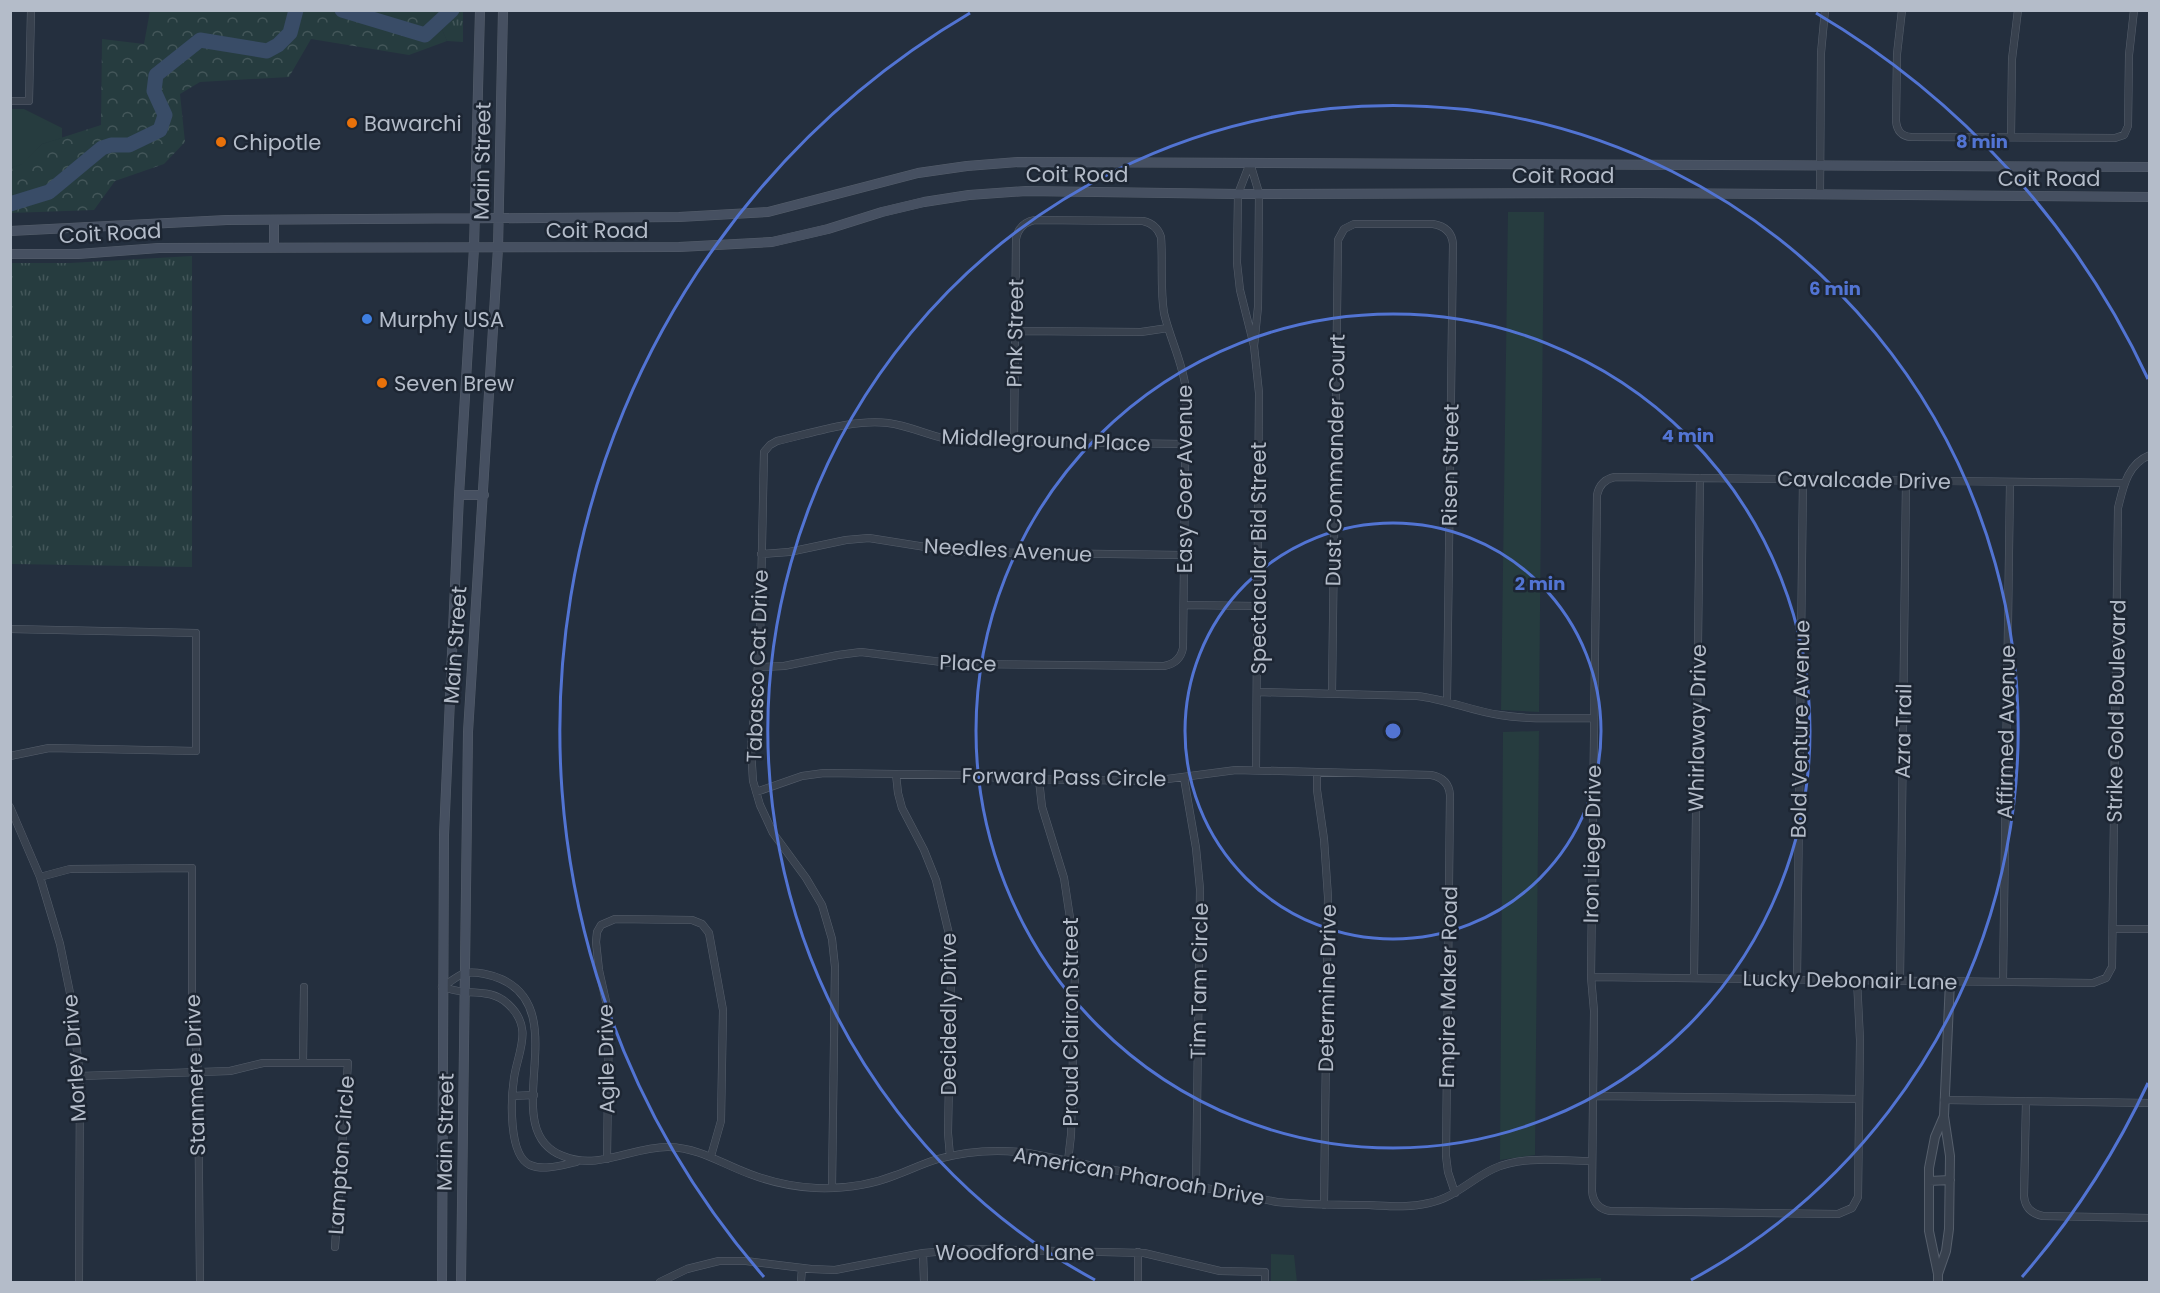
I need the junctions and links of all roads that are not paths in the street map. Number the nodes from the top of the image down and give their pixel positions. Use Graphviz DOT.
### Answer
graph roads {
  1 [pos="31,10"];
  2 [pos="480,10"];
  3 [pos="503,10"];
  4 [pos="1825,10"];
  5 [pos="1902,10"];
  6 [pos="2018,10"];
  7 [pos="2134,10"];
  8 [pos="10,101"];
  9 [pos="2011,137"];
  10 [pos="1250,163"];
  11 [pos="1820,165"];
  12 [pos="2150,167"];
  13 [pos="1259,193"];
  14 [pos="1238,194"];
  15 [pos="1820,195"];
  16 [pos="2150,197"];
  17 [pos="475,218"];
  18 [pos="499,219"];
  19 [pos="274,220"];
  20 [pos="1156,228"];
  21 [pos="10,231"];
  22 [pos="1448,231"];
  23 [pos="274,247"];
  24 [pos="474,248"];
  25 [pos="498,248"];
  26 [pos="10,254"];
  27 [pos="1168,328"];
  28 [pos="1015,331"];
  29 [pos="1254,346"];
  30 [pos="1014,442"];
  31 [pos="1186,444"];
  32 [pos="767,447"];
  33 [pos="2150,455"];
  34 [pos="1700,478"];
  35 [pos="1803,479"];
  36 [pos="1906,481"];
  37 [pos="1604,482"];
  38 [pos="2010,482"];
  39 [pos="2124,483"];
  40 [pos="459,495"];
  41 [pos="484,495"];
  42 [pos="761,554"];
  43 [pos="1184,555"];
  44 [pos="1184,605"];
  45 [pos="1258,606"];
  46 [pos="10,629"];
  47 [pos="1177,661"];
  48 [pos="759,667"];
  49 [pos="1257,692"];
  50 [pos="1332,694"];
  51 [pos="1447,701"];
  52 [pos="1594,718"];
  53 [pos="447,732"];
  54 [pos="468,732"];
  55 [pos="10,756"];
  56 [pos="1256,770"];
  57 [pos="1317,772"];
  58 [pos="896,774"];
  59 [pos="1184,778"];
  60 [pos="1039,780"];
  61 [pos="1444,781"];
  62 [pos="756,792"];
  63 [pos="10,807"];
  64 [pos="40,876"];
  65 [pos="2113,929"];
  66 [pos="2150,929"];
  67 [pos="465,974"];
  68 [pos="1591,977"];
  69 [pos="2107,977"];
  70 [pos="1694,978"];
  71 [pos="1797,979"];
  72 [pos="1857,980"];
  73 [pos="1900,981"];
  74 [pos="1950,981"];
  75 [pos="2003,982"];
  76 [pos="304,987"];
  77 [pos="442,987"];
  78 [pos="465,992"];
  79 [pos="303,1063"];
  80 [pos="198,1072"];
  81 [pos="80,1076"];
  82 [pos="534,1095"];
  83 [pos="512,1096"];
  84 [pos="1593,1096"];
  85 [pos="1859,1099"];
  86 [pos="1944,1100"];
  87 [pos="2026,1101"];
  88 [pos="2150,1103"];
  89 [pos="1944,1116"];
  90 [pos="711,1156"];
  91 [pos="950,1156"];
  92 [pos="607,1159"];
  93 [pos="581,1161"];
  94 [pos="1068,1161"];
  95 [pos="1593,1161"];
  96 [pos="1950,1180"];
  97 [pos="1929,1181"];
  98 [pos="1196,1185"];
  99 [pos="832,1188"];
  100 [pos="1455,1194"];
  101 [pos="1324,1205"];
  102 [pos="2150,1218"];
  103 [pos="335,1246"];
  104 [pos="1138,1252"];
  105 [pos="923,1253"];
  106 [pos="802,1268"];
  107 [pos="1938,1278"];
  108 [pos="79,1282"];
  109 [pos="200,1282"];
  110 [pos="442,1282"];
  111 [pos="461,1282"];
  112 [pos="660,1282"];
  113 [pos="801,1282"];
  114 [pos="924,1282"];
  115 [pos="1138,1282"];
  116 [pos="1265,1282"];
  1 -- 8 [label="street"];
  2 -- 17 [label="main road, Main Street"];
  3 -- 18 [label="main road, Main Street"];
  4 -- 11 [label="street"];
  5 -- 9 [label="street"];
  6 -- 9 [label="street"];
  7 -- 9 [label="street"];
  10 -- 11 [label="main road, Coit Road"];
  10 -- 13 [label="street, Spectacular Bid Street"];
  10 -- 14 [label="street, Spectacular Bid Street"];
  10 -- 18 [label="main road, Coit Road"];
  11 -- 12 [label="main road, Coit Road"];
  11 -- 15 [label="street"];
  13 -- 14 [label="main road, Coit Road"];
  13 -- 15 [label="main road, Coit Road"];
  13 -- 29 [label="street, Spectacular Bid Street"];
  14 -- 25 [label="main road, Coit Road"];
  14 -- 29 [label="street, Spectacular Bid Street"];
  15 -- 16 [label="main road, Coit Road"];
  17 -- 18 [label="main road, Coit Road"];
  17 -- 19 [label="main road, Coit Road"];
  17 -- 24 [label="main road, Main Street"];
  18 -- 25 [label="main road, Main Street"];
  19 -- 21 [label="main road, Coit Road"];
  19 -- 23 [label="main road"];
  20 -- 27 [label="street, Easy Goer Avenue"];
  20 -- 28 [label="street, Pink Street"];
  22 -- 50 [label="street, Dust Commander Court"];
  22 -- 51 [label="street, Risen Street"];
  23 -- 24 [label="main road, Coit Road"];
  23 -- 26 [label="main road, Coit Road"];
  24 -- 25 [label="main road, Coit Road"];
  24 -- 40 [label="main road, Main Street"];
  25 -- 41 [label="main road, Main Street"];
  27 -- 28 [label="street"];
  27 -- 31 [label="street, Easy Goer Avenue"];
  28 -- 30 [label="street, Pink Street"];
  29 -- 45 [label="street, Spectacular Bid Street"];
  30 -- 31 [label="street, Middleground Place"];
  30 -- 32 [label="street, Middleground Place"];
  31 -- 43 [label="street, Easy Goer Avenue"];
  32 -- 42 [label="street, Tabasco Cat Drive"];
  33 -- 39 [label="street, Strike Gold Boulevard"];
  34 -- 35 [label="street, Cavalcade Drive"];
  34 -- 37 [label="street, Cavalcade Drive"];
  34 -- 70 [label="street, Whirlaway Drive"];
  35 -- 36 [label="street, Cavalcade Drive"];
  35 -- 71 [label="street, Bold Venture Avenue"];
  36 -- 38 [label="street, Cavalcade Drive"];
  36 -- 73 [label="street, Azra Trail"];
  37 -- 52 [label="street, Iron Liege Drive"];
  38 -- 39 [label="street, Cavalcade Drive"];
  38 -- 75 [label="street, Affirmed Avenue"];
  39 -- 65 [label="street, Strike Gold Boulevard"];
  40 -- 41 [label="main road"];
  40 -- 53 [label="main road, Main Street"];
  41 -- 54 [label="main road, Main Street"];
  42 -- 43 [label="street, Needles Avenue"];
  42 -- 48 [label="street, Tabasco Cat Drive"];
  43 -- 44 [label="street, Easy Goer Avenue"];
  44 -- 45 [label="street"];
  44 -- 47 [label="street, Easy Goer Avenue"];
  45 -- 49 [label="street, Spectacular Bid Street"];
  46 -- 55 [label="street"];
  47 -- 48 [label="street, Place"];
  48 -- 62 [label="street, Tabasco Cat Drive"];
  49 -- 50 [label="street"];
  49 -- 56 [label="street, Spectacular Bid Street"];
  50 -- 51 [label="street"];
  51 -- 52 [label="street"];
  52 -- 68 [label="street, Iron Liege Drive"];
  53 -- 54 [label="main road"];
  53 -- 77 [label="main road, Main Street"];
  54 -- 67 [label="main road, Main Street"];
  56 -- 57 [label="street, Forward Pass Circle"];
  56 -- 59 [label="street, Forward Pass Circle"];
  57 -- 61 [label="street, Forward Pass Circle"];
  57 -- 101 [label="street, Determine Drive"];
  58 -- 60 [label="street, Forward Pass Circle"];
  58 -- 62 [label="street, Forward Pass Circle"];
  58 -- 91 [label="street, Decidedly Drive"];
  59 -- 60 [label="street, Forward Pass Circle"];
  59 -- 98 [label="street, Tim Tam Circle"];
  60 -- 94 [label="street, Proud Clairon Street"];
  61 -- 100 [label="street, Empire Maker Road"];
  62 -- 99 [label="street, Tabasco Cat Drive"];
  63 -- 64 [label="street, Morley Drive"];
  64 -- 80 [label="street, Stanmere Drive"];
  64 -- 81 [label="street, Morley Drive"];
  65 -- 66 [label="street"];
  65 -- 69 [label="street, Strike Gold Boulevard"];
  67 -- 77 [label="street"];
  67 -- 78 [label="main road, Main Street"];
  67 -- 82 [label="street, American Pharoah Drive"];
  68 -- 70 [label="street, Lucky Debonair Lane"];
  68 -- 84 [label="street, Iron Liege Drive"];
  69 -- 75 [label="street, Lucky Debonair Lane"];
  70 -- 71 [label="street, Lucky Debonair Lane"];
  71 -- 72 [label="street, Lucky Debonair Lane"];
  72 -- 73 [label="street, Lucky Debonair Lane"];
  72 -- 85 [label="street"];
  73 -- 74 [label="street, Lucky Debonair Lane"];
  74 -- 75 [label="street, Lucky Debonair Lane"];
  74 -- 86 [label="street"];
  76 -- 79 [label="street"];
  77 -- 78 [label="street, American Pharoah Drive"];
  77 -- 110 [label="main road, Main Street"];
  78 -- 83 [label="street, American Pharoah Drive"];
  78 -- 111 [label="main road, Main Street"];
  79 -- 80 [label="street"];
  79 -- 103 [label="street, Lampton Circle"];
  80 -- 81 [label="street"];
  80 -- 109 [label="street, Stanmere Drive"];
  81 -- 108 [label="street, Morley Drive"];
  82 -- 83 [label="street"];
  82 -- 93 [label="street, American Pharoah Drive"];
  83 -- 93 [label="street, American Pharoah Drive"];
  84 -- 85 [label="street"];
  84 -- 95 [label="street, Iron Liege Drive"];
  85 -- 95 [label="street, Iron Liege Drive"];
  86 -- 87 [label="street"];
  86 -- 89 [label="street"];
  87 -- 88 [label="street"];
  87 -- 102 [label="street"];
  89 -- 96 [label="street"];
  89 -- 97 [label="street"];
  90 -- 92 [label="street, American Pharoah Drive"];
  90 -- 92 [label="street, Agile Drive"];
  90 -- 99 [label="street, American Pharoah Drive"];
  91 -- 94 [label="street, American Pharoah Drive"];
  91 -- 99 [label="street, American Pharoah Drive"];
  92 -- 93 [label="street, American Pharoah Drive"];
  94 -- 98 [label="street, American Pharoah Drive"];
  95 -- 100 [label="street, American Pharoah Drive"];
  96 -- 97 [label="street"];
  96 -- 107 [label="street"];
  97 -- 107 [label="street"];
  98 -- 101 [label="street, American Pharoah Drive"];
  100 -- 101 [label="street, American Pharoah Drive"];
  104 -- 105 [label="street, Woodford Lane"];
  104 -- 115 [label="street"];
  104 -- 116 [label="street, Woodford Lane"];
  105 -- 106 [label="street, Woodford Lane"];
  105 -- 114 [label="street"];
  106 -- 112 [label="street, Woodford Lane"];
  106 -- 113 [label="street"];
}
